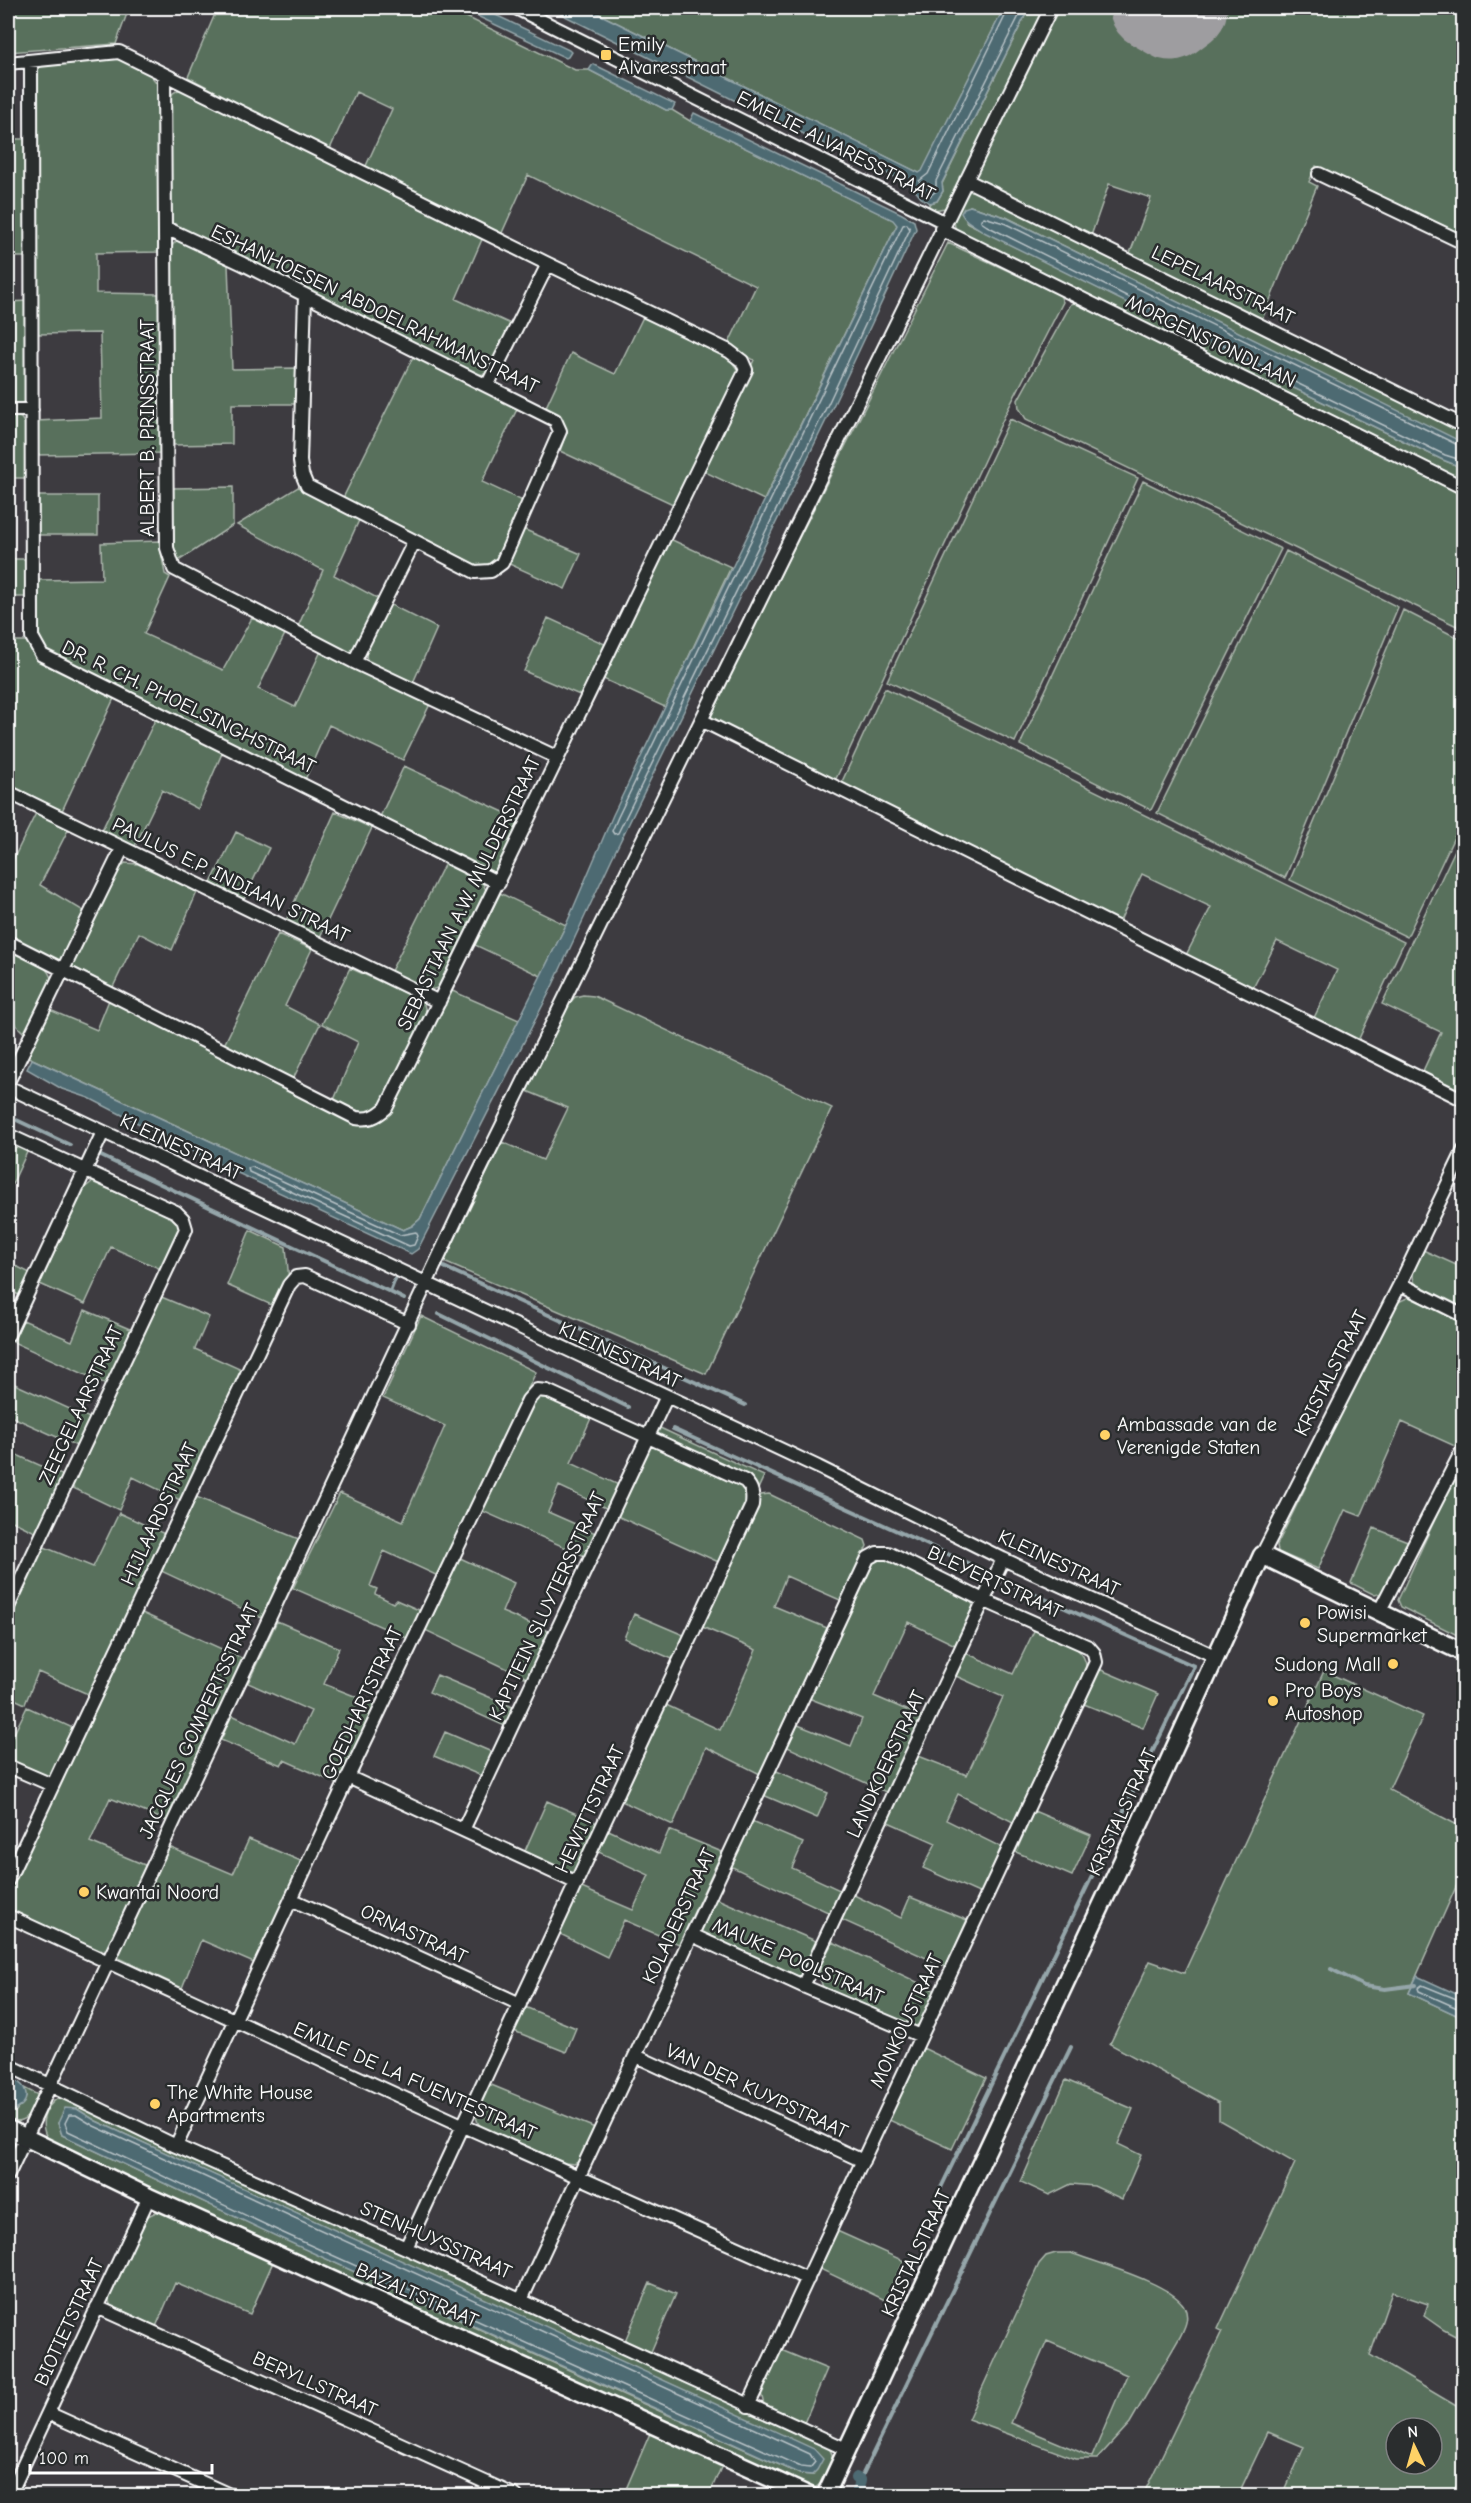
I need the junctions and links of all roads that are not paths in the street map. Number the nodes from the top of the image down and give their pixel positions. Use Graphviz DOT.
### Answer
graph roads {
  1 [pos="516,8"];
  2 [pos="1051,8"];
  3 [pos="31,61"];
  4 [pos="8,63"];
  5 [pos="164,76"];
  6 [pos="1319,174"];
  7 [pos="966,180"];
  8 [pos="943,225"];
  9 [pos="166,228"];
  10 [pos="1464,243"];
  11 [pos="548,264"];
  12 [pos="304,295"];
  13 [pos="488,386"];
  14 [pos="8,410"];
  15 [pos="32,410"];
  16 [pos="1464,426"];
  17 [pos="1464,488"];
  18 [pos="414,542"];
  19 [pos="354,662"];
  20 [pos="701,720"];
  21 [pos="556,757"];
  22 [pos="8,792"];
  23 [pos="122,849"];
  24 [pos="499,883"];
  25 [pos="8,942"];
  26 [pos="64,970"];
  27 [pos="439,1002"];
  28 [pos="8,1082"];
  29 [pos="8,1087"];
  30 [pos="1464,1100"];
  31 [pos="104,1132"];
  32 [pos="8,1135"];
  33 [pos="1464,1150"];
  34 [pos="85,1171"];
  35 [pos="426,1284"];
  36 [pos="1400,1284"];
  37 [pos="1464,1316"];
  38 [pos="409,1324"];
  39 [pos="8,1335"];
  40 [pos="666,1398"];
  41 [pos="648,1439"];
  42 [pos="1464,1447"];
  43 [pos="877,1553"];
  44 [pos="1262,1555"];
  45 [pos="1003,1559"];
  46 [pos="983,1600"];
  47 [pos="8,1608"];
  48 [pos="1380,1610"];
  49 [pos="1094,1653"];
  50 [pos="1464,1653"];
  51 [pos="1217,1657"];
  52 [pos="8,1766"];
  53 [pos="348,1777"];
  54 [pos="52,1785"];
  55 [pos="463,1830"];
  56 [pos="8,1880"];
  57 [pos="578,1883"];
  58 [pos="291,1899"];
  59 [pos="8,1916"];
  60 [pos="692,1935"];
  61 [pos="106,1962"];
  62 [pos="802,1986"];
  63 [pos="520,2004"];
  64 [pos="235,2020"];
  65 [pos="921,2036"];
  66 [pos="636,2056"];
  67 [pos="8,2065"];
  68 [pos="49,2085"];
  69 [pos="464,2126"];
  70 [pos="8,2129"];
  71 [pos="25,2137"];
  72 [pos="176,2146"];
  73 [pos="863,2162"];
  74 [pos="8,2175"];
  75 [pos="581,2176"];
  76 [pos="149,2197"];
  77 [pos="406,2248"];
  78 [pos="808,2279"];
  79 [pos="520,2300"];
  80 [pos="97,2307"];
  81 [pos="748,2406"];
  82 [pos="48,2413"];
  83 [pos="848,2450"];
  84 [pos="9,2496"];
  85 [pos="232,2496"];
  86 [pos="516,2496"];
  87 [pos="810,2496"];
  88 [pos="825,2496"];
  1 -- 8 [label="street, EMELIE ALVARESSTRAAT"];
  2 -- 7 [label="street, JACQUES GOMPERTSSTRAAT"];
  3 -- 4 [label="street"];
  3 -- 5 [label="street"];
  3 -- 15 [label="street, DR. R. CH. PHOELSINGHSTRAAT"];
  5 -- 9 [label="street, ALBERT B. PRINSSTRAAT"];
  5 -- 11 [label="street"];
  6 -- 10 [label="street"];
  7 -- 8 [label="street, JACQUES GOMPERTSSTRAAT"];
  7 -- 16 [label="street, LEPELAARSTRAAT"];
  8 -- 17 [label="street, MORGENSTONDLAAN"];
  8 -- 20 [label="street, JACQUES GOMPERTSSTRAAT"];
  9 -- 12 [label="street, ESHANHOESEN ABDOELRAHMANSTRAAT"];
  9 -- 19 [label="street, ALBERT B. PRINSSTRAAT"];
  11 -- 13 [label="street"];
  11 -- 21 [label="street, SEBASTIAAN A.W. MULDERSTRAAT"];
  12 -- 13 [label="street, ESHANHOESEN ABDOELRAHMANSTRAAT"];
  12 -- 18 [label="street"];
  13 -- 18 [label="street, ESHANHOESEN ABDOELRAHMANSTRAAT"];
  14 -- 15 [label="street"];
  15 -- 24 [label="street, DR. R. CH. PHOELSINGHSTRAAT"];
  18 -- 19 [label="street"];
  19 -- 21 [label="street, ALBERT B. PRINSSTRAAT"];
  20 -- 30 [label="street"];
  20 -- 35 [label="street, JACQUES GOMPERTSSTRAAT"];
  21 -- 24 [label="street, SEBASTIAAN A.W. MULDERSTRAAT"];
  22 -- 23 [label="street, PAULUS E.P. INDIAAN STRAAT"];
  23 -- 26 [label="street"];
  23 -- 27 [label="street, PAULUS E.P. INDIAAN STRAAT"];
  24 -- 27 [label="street, SEBASTIAAN A.W. MULDERSTRAAT"];
  25 -- 26 [label="street"];
  26 -- 27 [label="street, SEBASTIAAN A.W. MULDERSTRAAT"];
  26 -- 28 [label="street"];
  29 -- 31 [label="street, KLEINESTRAAT"];
  31 -- 34 [label="street"];
  31 -- 35 [label="street, KLEINESTRAAT"];
  32 -- 34 [label="street"];
  33 -- 36 [label="street, KRISTALSTRAAT"];
  34 -- 39 [label="street"];
  34 -- 47 [label="street, ZEEGELAARSTRAAT"];
  35 -- 38 [label="street, JACQUES GOMPERTSSTRAAT"];
  35 -- 40 [label="street, KLEINESTRAAT"];
  36 -- 37 [label="street"];
  36 -- 44 [label="street, KRISTALSTRAAT"];
  38 -- 54 [label="street, HIJLAARDSTRAAT"];
  38 -- 61 [label="street, JACQUES GOMPERTSSTRAAT"];
  40 -- 41 [label="street, KAPITEIN SLUYTERSSTRAAT"];
  40 -- 45 [label="street, KLEINESTRAAT"];
  41 -- 53 [label="street, GOEDHARTSTRAAT"];
  41 -- 55 [label="street, KAPITEIN SLUYTERSSTRAAT"];
  41 -- 57 [label="street, HEWITTSTRAAT"];
  42 -- 48 [label="street"];
  43 -- 46 [label="street, BLEYERTSTRAAT"];
  43 -- 60 [label="street, KOLADERSTRAAT"];
  44 -- 48 [label="street"];
  44 -- 51 [label="street, KRISTALSTRAAT"];
  45 -- 46 [label="street, LANDKOERSTRAAT"];
  45 -- 51 [label="street, KLEINESTRAAT"];
  46 -- 49 [label="street, BLEYERTSTRAAT"];
  46 -- 62 [label="street, LANDKOERSTRAAT"];
  48 -- 50 [label="street"];
  49 -- 65 [label="street, MONKOUSTRAAT"];
  51 -- 83 [label="street, KRISTALSTRAAT"];
  52 -- 54 [label="street"];
  53 -- 55 [label="street"];
  53 -- 58 [label="street, GOEDHARTSTRAAT"];
  54 -- 56 [label="street, HIJLAARDSTRAAT"];
  55 -- 57 [label="street"];
  57 -- 63 [label="street, HEWITTSTRAAT"];
  58 -- 63 [label="street, ORNASTRAAT"];
  58 -- 64 [label="street, GOEDHARTSTRAAT"];
  59 -- 61 [label="street, EMILE DE LA FUENTESTRAAT"];
  60 -- 62 [label="street, MAUKE POOLSTRAAT"];
  60 -- 66 [label="street, KOLADERSTRAAT"];
  61 -- 64 [label="street, EMILE DE LA FUENTESTRAAT"];
  61 -- 68 [label="street, JACQUES GOMPERTSSTRAAT"];
  62 -- 65 [label="street, MAUKE POOLSTRAAT"];
  63 -- 69 [label="street, HEWITTSTRAAT"];
  64 -- 69 [label="street, EMILE DE LA FUENTESTRAAT"];
  64 -- 72 [label="street, GOEDHARTSTRAAT"];
  65 -- 73 [label="street, MONKOUSTRAAT"];
  66 -- 73 [label="street, VAN DER KUYPSTRAAT"];
  66 -- 75 [label="street, KOLADERSTRAAT"];
  67 -- 68 [label="street, STENHUYSSTRAAT"];
  68 -- 71 [label="street, JACQUES GOMPERTSSTRAAT"];
  68 -- 72 [label="street, STENHUYSSTRAAT"];
  69 -- 75 [label="street, EMILE DE LA FUENTESTRAAT"];
  69 -- 77 [label="street, HEWITTSTRAAT"];
  70 -- 71 [label="street, BAZALTSTRAAT"];
  71 -- 74 [label="street, JACQUES GOMPERTSSTRAAT"];
  71 -- 76 [label="street, BAZALTSTRAAT"];
  72 -- 77 [label="street, STENHUYSSTRAAT"];
  73 -- 78 [label="street, MONKOUSTRAAT"];
  75 -- 78 [label="street, EMILE DE LA FUENTESTRAAT"];
  75 -- 79 [label="street, KOLADERSTRAAT"];
  76 -- 80 [label="street, BIOTIETSTRAAT"];
  76 -- 87 [label="street, BAZALTSTRAAT"];
  77 -- 79 [label="street, STENHUYSSTRAAT"];
  78 -- 81 [label="street, MONKOUSTRAAT"];
  79 -- 81 [label="street, STENHUYSSTRAAT"];
  80 -- 82 [label="street, BIOTIETSTRAAT"];
  80 -- 86 [label="street, BERYLLSTRAAT"];
  81 -- 83 [label="street, STENHUYSSTRAAT"];
  82 -- 84 [label="street, BIOTIETSTRAAT"];
  82 -- 85 [label="street"];
  83 -- 88 [label="street, KRISTALSTRAAT"];
}
